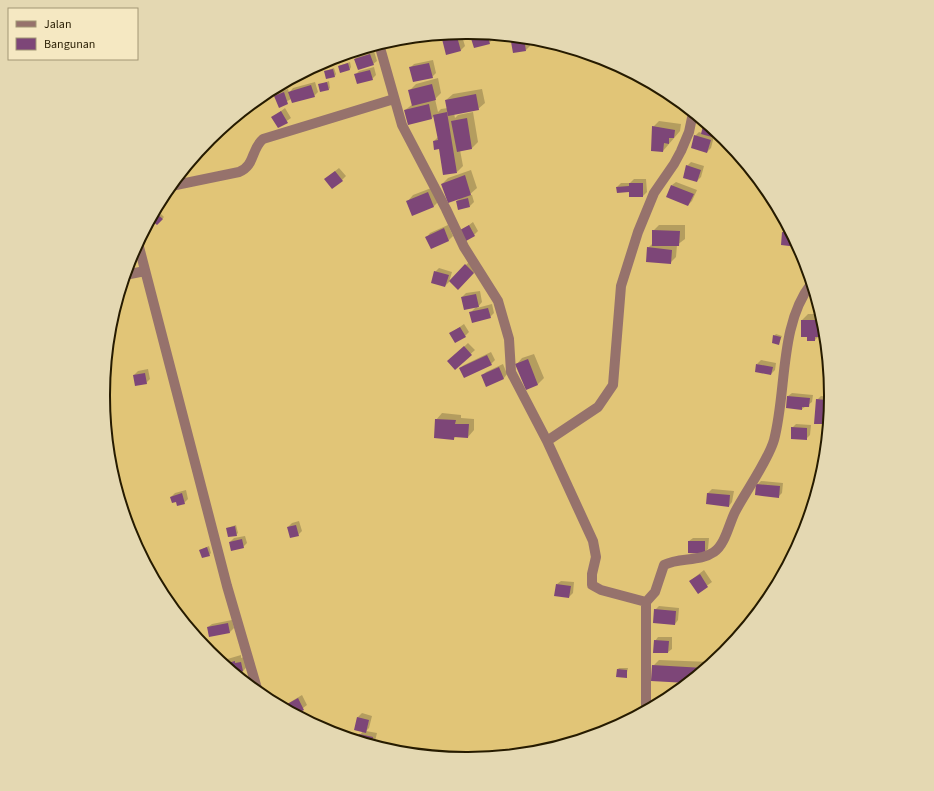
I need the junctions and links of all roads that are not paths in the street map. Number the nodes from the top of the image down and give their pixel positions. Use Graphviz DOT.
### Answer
graph roads {
  1 [pos="381,50"];
  2 [pos="394,99"];
  3 [pos="692,119"];
  4 [pos="180,184"];
  5 [pos="140,253"];
  6 [pos="145,271"];
  7 [pos="132,274"];
  8 [pos="807,290"];
  9 [pos="547,441"];
  10 [pos="646,602"];
  11 [pos="255,682"];
  12 [pos="646,703"];
  1 -- 2 [label="street"];
  2 -- 4 [label="street"];
  2 -- 9 [label="street"];
  3 -- 9 [label="street"];
  5 -- 6 [label="street"];
  6 -- 7 [label="street"];
  6 -- 11 [label="street"];
  8 -- 10 [label="street"];
  9 -- 10 [label="street"];
  10 -- 12 [label="street"];
}
